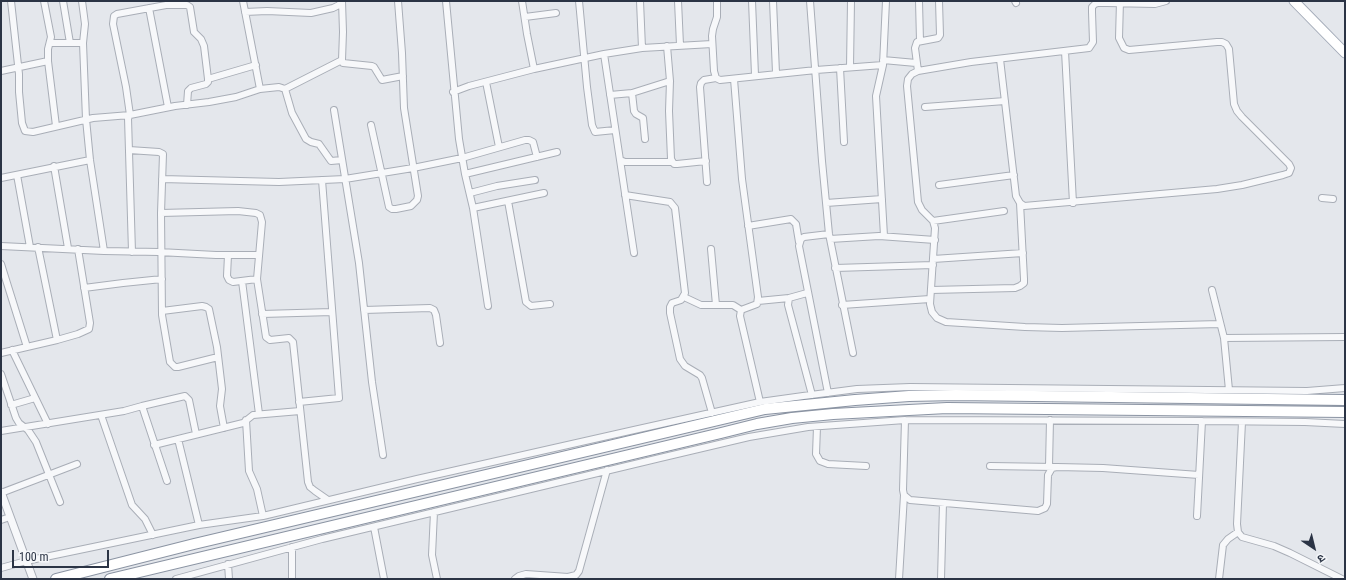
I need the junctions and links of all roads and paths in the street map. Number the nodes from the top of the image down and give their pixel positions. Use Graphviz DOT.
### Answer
graph roads {
  1 [pos="11,1"];
  2 [pos="44,1"];
  3 [pos="63,1"];
  4 [pos="82,1"];
  5 [pos="243,1"];
  6 [pos="398,1"];
  7 [pos="446,1"];
  8 [pos="522,1"];
  9 [pos="579,1"];
  10 [pos="640,1"];
  11 [pos="678,1"];
  12 [pos="717,1"];
  13 [pos="752,1"];
  14 [pos="773,1"];
  15 [pos="810,1"];
  16 [pos="851,1"];
  17 [pos="886,1"];
  18 [pos="919,1"];
  19 [pos="939,1"];
  20 [pos="1166,1"];
  21 [pos="1294,1"];
  22 [pos="1120,2"];
  23 [pos="159,4"];
  24 [pos="149,8"];
  25 [pos="245,12"];
  26 [pos="556,13"];
  27 [pos="525,17"];
  28 [pos="920,41"];
  29 [pos="50,43"];
  30 [pos="70,43"];
  31 [pos="83,43"];
  32 [pos="712,44"];
  33 [pos="680,45"];
  34 [pos="667,46"];
  35 [pos="642,48"];
  36 [pos="1065,52"];
  37 [pos="1345,53"];
  38 [pos="604,54"];
  39 [pos="585,58"];
  40 [pos="1000,59"];
  41 [pos="342,60"];
  42 [pos="48,61"];
  43 [pos="916,62"];
  44 [pos="883,63"];
  45 [pos="256,65"];
  46 [pos="18,66"];
  47 [pos="850,67"];
  48 [pos="840,68"];
  49 [pos="534,69"];
  50 [pos="816,70"];
  51 [pos="1,71"];
  52 [pos="918,71"];
  53 [pos="776,74"];
  54 [pos="755,75"];
  55 [pos="403,76"];
  56 [pos="716,78"];
  57 [pos="208,79"];
  58 [pos="734,79"];
  59 [pos="670,81"];
  60 [pos="486,82"];
  61 [pos="260,89"];
  62 [pos="285,90"];
  63 [pos="453,92"];
  64 [pos="632,93"];
  65 [pos="610,95"];
  66 [pos="1005,101"];
  67 [pos="187,105"];
  68 [pos="168,107"];
  69 [pos="925,107"];
  70 [pos="334,110"];
  71 [pos="130,115"];
  72 [pos="86,119"];
  73 [pos="371,124"];
  74 [pos="56,126"];
  75 [pos="615,130"];
  76 [pos="645,139"];
  77 [pos="844,142"];
  78 [pos="499,148"];
  79 [pos="129,150"];
  80 [pos="557,152"];
  81 [pos="537,156"];
  82 [pos="462,158"];
  83 [pos="90,160"];
  84 [pos="342,160"];
  85 [pos="620,160"];
  86 [pos="706,161"];
  87 [pos="672,162"];
  88 [pos="54,166"];
  89 [pos="413,168"];
  90 [pos="382,173"];
  91 [pos="465,174"];
  92 [pos="17,175"];
  93 [pos="1014,175"];
  94 [pos="1,178"];
  95 [pos="162,179"];
  96 [pos="345,179"];
  97 [pos="322,180"];
  98 [pos="535,180"];
  99 [pos="707,182"];
  100 [pos="939,185"];
  101 [pos="470,193"];
  102 [pos="544,193"];
  103 [pos="625,195"];
  104 [pos="1322,198"];
  105 [pos="882,199"];
  106 [pos="1333,199"];
  107 [pos="508,201"];
  108 [pos="826,203"];
  109 [pos="1020,203"];
  110 [pos="1073,203"];
  111 [pos="474,208"];
  112 [pos="1004,211"];
  113 [pos="161,213"];
  114 [pos="933,221"];
  115 [pos="748,226"];
  116 [pos="830,236"];
  117 [pos="884,236"];
  118 [pos="935,240"];
  119 [pos="799,242"];
  120 [pos="1,246"];
  121 [pos="30,247"];
  122 [pos="38,247"];
  123 [pos="68,248"];
  124 [pos="78,249"];
  125 [pos="711,249"];
  126 [pos="104,251"];
  127 [pos="132,252"];
  128 [pos="162,252"];
  129 [pos="1023,253"];
  130 [pos="634,254"];
  131 [pos="228,255"];
  132 [pos="258,255"];
  133 [pos="933,262"];
  134 [pos="1,264"];
  135 [pos="835,268"];
  136 [pos="162,279"];
  137 [pos="257,279"];
  138 [pos="242,281"];
  139 [pos="84,288"];
  140 [pos="931,290"];
  141 [pos="1212,290"];
  142 [pos="808,293"];
  143 [pos="684,297"];
  144 [pos="789,298"];
  145 [pos="930,300"];
  146 [pos="758,301"];
  147 [pos="550,304"];
  148 [pos="716,305"];
  149 [pos="842,305"];
  150 [pos="488,306"];
  151 [pos="364,310"];
  152 [pos="741,310"];
  153 [pos="162,312"];
  154 [pos="332,312"];
  155 [pos="262,314"];
  156 [pos="1220,324"];
  157 [pos="1345,337"];
  158 [pos="1224,338"];
  159 [pos="57,340"];
  160 [pos="440,343"];
  161 [pos="27,347"];
  162 [pos="12,350"];
  163 [pos="1,353"];
  164 [pos="853,353"];
  165 [pos="218,357"];
  166 [pos="1,374"];
  167 [pos="1345,388"];
  168 [pos="1229,390"];
  169 [pos="828,393"];
  170 [pos="1345,393"];
  171 [pos="812,394"];
  172 [pos="35,398"];
  173 [pos="1313,400"];
  174 [pos="1345,400"];
  175 [pos="299,402"];
  176 [pos="760,402"];
  177 [pos="11,405"];
  178 [pos="142,406"];
  179 [pos="300,411"];
  180 [pos="1325,412"];
  181 [pos="1345,412"];
  182 [pos="712,413"];
  183 [pos="259,414"];
  184 [pos="101,415"];
  185 [pos="1345,416"];
  186 [pos="246,420"];
  187 [pos="905,420"];
  188 [pos="1050,420"];
  189 [pos="1202,421"];
  190 [pos="1242,422"];
  191 [pos="48,424"];
  192 [pos="1345,424"];
  193 [pos="24,427"];
  194 [pos="817,427"];
  195 [pos="224,428"];
  196 [pos="1,431"];
  197 [pos="196,434"];
  198 [pos="178,439"];
  199 [pos="154,445"];
  200 [pos="383,455"];
  201 [pos="77,464"];
  202 [pos="866,466"];
  203 [pos="990,466"];
  204 [pos="1049,466"];
  205 [pos="1057,467"];
  206 [pos="607,470"];
  207 [pos="49,474"];
  208 [pos="1199,475"];
  209 [pos="167,481"];
  210 [pos="1,492"];
  211 [pos="904,495"];
  212 [pos="328,500"];
  213 [pos="60,502"];
  214 [pos="943,503"];
  215 [pos="434,512"];
  216 [pos="263,516"];
  217 [pos="1197,516"];
  218 [pos="10,517"];
  219 [pos="1,520"];
  220 [pos="199,525"];
  221 [pos="374,526"];
  222 [pos="1238,532"];
  223 [pos="153,535"];
  224 [pos="292,547"];
  225 [pos="26,561"];
  226 [pos="228,564"];
  227 [pos="1,568"];
  228 [pos="33,579"];
  229 [pos="56,579"];
  230 [pos="110,579"];
  231 [pos="176,579"];
  232 [pos="229,579"];
  233 [pos="292,579"];
  234 [pos="384,579"];
  235 [pos="437,579"];
  236 [pos="515,579"];
  237 [pos="899,579"];
  238 [pos="941,579"];
  239 [pos="1219,579"];
  240 [pos="1342,579"];
  1 -- 46 [label="street"];
  2 -- 29 [label="street"];
  3 -- 30 [label="street"];
  4 -- 31 [label="street"];
  5 -- 25 [label="street"];
  6 -- 55 [label="street"];
  7 -- 63 [label="street"];
  8 -- 27 [label="street"];
  9 -- 39 [label="street"];
  10 -- 35 [label="street"];
  11 -- 33 [label="street"];
  12 -- 32 [label="street"];
  13 -- 54 [label="street"];
  14 -- 53 [label="street"];
  15 -- 50 [label="street"];
  16 -- 47 [label="street"];
  17 -- 44 [label="street"];
  18 -- 28 [label="street"];
  19 -- 28 [label="street"];
  20 -- 22 [label="street"];
  21 -- 37 [label="main road"];
  22 -- 36 [label="street"];
  22 -- 110 [label="street"];
  23 -- 24 [label="street"];
  23 -- 57 [label="street"];
  24 -- 68 [label="street"];
  24 -- 71 [label="street"];
  25 -- 41 [label="street"];
  25 -- 45 [label="street"];
  26 -- 27 [label="street"];
  27 -- 49 [label="street"];
  28 -- 43 [label="street"];
  29 -- 30 [label="street"];
  29 -- 42 [label="street"];
  30 -- 31 [label="street"];
  31 -- 72 [label="street"];
  32 -- 33 [label="street"];
  32 -- 56 [label="street"];
  33 -- 34 [label="street"];
  34 -- 35 [label="street"];
  34 -- 59 [label="street"];
  35 -- 38 [label="street"];
  36 -- 40 [label="street"];
  36 -- 110 [label="street"];
  38 -- 39 [label="street"];
  38 -- 65 [label="street"];
  39 -- 49 [label="street"];
  39 -- 75 [label="street"];
  40 -- 52 [label="street"];
  40 -- 66 [label="street"];
  41 -- 55 [label="street"];
  41 -- 62 [label="street"];
  42 -- 46 [label="street"];
  42 -- 74 [label="street"];
  43 -- 44 [label="street"];
  43 -- 52 [label="street"];
  44 -- 47 [label="street"];
  44 -- 105 [label="street"];
  45 -- 57 [label="street"];
  45 -- 61 [label="street"];
  46 -- 51 [label="street"];
  46 -- 74 [label="street"];
  47 -- 48 [label="street"];
  48 -- 50 [label="street"];
  48 -- 77 [label="street"];
  49 -- 60 [label="street"];
  50 -- 53 [label="street"];
  50 -- 108 [label="street"];
  52 -- 114 [label="street"];
  53 -- 54 [label="street"];
  54 -- 58 [label="street"];
  55 -- 89 [label="street"];
  56 -- 58 [label="street"];
  56 -- 86 [label="street"];
  57 -- 67 [label="street"];
  58 -- 115 [label="street"];
  59 -- 64 [label="street"];
  59 -- 87 [label="street"];
  60 -- 63 [label="street"];
  60 -- 78 [label="street"];
  61 -- 62 [label="street"];
  61 -- 67 [label="street"];
  62 -- 84 [label="street"];
  63 -- 82 [label="street"];
  64 -- 65 [label="street"];
  64 -- 76 [label="street"];
  65 -- 75 [label="street"];
  66 -- 69 [label="street"];
  66 -- 93 [label="street"];
  67 -- 68 [label="street"];
  68 -- 71 [label="street"];
  70 -- 84 [label="street"];
  71 -- 72 [label="street"];
  71 -- 79 [label="street"];
  72 -- 74 [label="street"];
  72 -- 83 [label="street"];
  73 -- 90 [label="street"];
  75 -- 85 [label="street"];
  78 -- 81 [label="street"];
  78 -- 82 [label="street"];
  79 -- 95 [label="street"];
  79 -- 127 [label="street"];
  80 -- 81 [label="street"];
  81 -- 91 [label="street"];
  82 -- 89 [label="street"];
  82 -- 91 [label="street"];
  83 -- 88 [label="street"];
  83 -- 126 [label="street"];
  84 -- 96 [label="street"];
  85 -- 87 [label="street"];
  85 -- 103 [label="street"];
  86 -- 87 [label="street"];
  86 -- 99 [label="street"];
  88 -- 92 [label="street"];
  88 -- 123 [label="street"];
  89 -- 90 [label="street"];
  89 -- 90 [label="street"];
  90 -- 96 [label="street"];
  91 -- 101 [label="street"];
  92 -- 94 [label="street"];
  92 -- 121 [label="street"];
  93 -- 100 [label="street"];
  93 -- 109 [label="street"];
  95 -- 97 [label="street"];
  95 -- 113 [label="street"];
  96 -- 97 [label="street"];
  96 -- 151 [label="street"];
  97 -- 154 [label="street"];
  98 -- 101 [label="street"];
  101 -- 111 [label="street"];
  102 -- 107 [label="street"];
  103 -- 130 [label="street"];
  103 -- 143 [label="street"];
  104 -- 106 [label="street"];
  105 -- 108 [label="street"];
  105 -- 117 [label="street"];
  107 -- 111 [label="street"];
  107 -- 147 [label="street"];
  108 -- 116 [label="street"];
  109 -- 110 [label="street"];
  109 -- 129 [label="street"];
  111 -- 150 [label="street"];
  112 -- 114 [label="street"];
  113 -- 128 [label="street"];
  113 -- 132 [label="street"];
  114 -- 118 [label="street"];
  115 -- 119 [label="street"];
  115 -- 146 [label="street"];
  116 -- 117 [label="street"];
  116 -- 119 [label="street"];
  116 -- 135 [label="street"];
  117 -- 118 [label="street"];
  118 -- 133 [label="street"];
  119 -- 142 [label="street"];
  120 -- 121 [label="street"];
  121 -- 122 [label="street"];
  122 -- 123 [label="street"];
  122 -- 159 [label="street"];
  123 -- 124 [label="street"];
  124 -- 126 [label="street"];
  124 -- 139 [label="street"];
  125 -- 148 [label="street"];
  126 -- 127 [label="street"];
  127 -- 128 [label="street"];
  128 -- 131 [label="street"];
  128 -- 136 [label="street"];
  129 -- 133 [label="street"];
  129 -- 140 [label="street"];
  131 -- 132 [label="street"];
  131 -- 138 [label="street"];
  132 -- 137 [label="street"];
  133 -- 135 [label="street"];
  133 -- 140 [label="street"];
  134 -- 161 [label="street"];
  135 -- 149 [label="street"];
  136 -- 139 [label="street"];
  136 -- 153 [label="street"];
  137 -- 138 [label="street"];
  137 -- 155 [label="street"];
  138 -- 183 [label="street"];
  139 -- 159 [label="street"];
  140 -- 145 [label="street"];
  141 -- 156 [label="street"];
  142 -- 144 [label="street"];
  142 -- 169 [label="street"];
  143 -- 148 [label="street"];
  143 -- 182 [label="street"];
  144 -- 146 [label="street"];
  144 -- 171 [label="street"];
  145 -- 149 [label="street"];
  145 -- 156 [label="street"];
  146 -- 152 [label="street"];
  148 -- 152 [label="street"];
  149 -- 164 [label="street"];
  151 -- 160 [label="street"];
  151 -- 200 [label="street"];
  152 -- 176 [label="street"];
  153 -- 165 [label="street"];
  153 -- 165 [label="street"];
  154 -- 155 [label="street"];
  154 -- 175 [label="street"];
  155 -- 175 [label="street"];
  156 -- 158 [label="street"];
  157 -- 158 [label="street"];
  158 -- 168 [label="street"];
  159 -- 161 [label="street"];
  161 -- 162 [label="street"];
  162 -- 163 [label="street"];
  162 -- 172 [label="street"];
  165 -- 195 [label="street"];
  166 -- 177 [label="street"];
  167 -- 168 [label="street"];
  168 -- 169 [label="street"];
  169 -- 171 [label="street"];
  170 -- 173 [label="highway"];
  171 -- 176 [label="street"];
  172 -- 177 [label="street"];
  172 -- 191 [label="street"];
  173 -- 174 [label="highway"];
  173 -- 229 [label="highway"];
  175 -- 179 [label="street"];
  176 -- 182 [label="street"];
  177 -- 193 [label="street"];
  178 -- 184 [label="street"];
  178 -- 197 [label="street"];
  178 -- 199 [label="street"];
  179 -- 183 [label="street"];
  179 -- 212 [label="street"];
  180 -- 181 [label="highway"];
  180 -- 185 [label="highway"];
  180 -- 230 [label="highway"];
  182 -- 212 [label="street"];
  183 -- 186 [label="street"];
  184 -- 191 [label="street"];
  184 -- 223 [label="street"];
  186 -- 195 [label="street"];
  186 -- 216 [label="street"];
  187 -- 188 [label="street"];
  187 -- 194 [label="street"];
  187 -- 211 [label="street"];
  188 -- 189 [label="street"];
  188 -- 204 [label="street"];
  189 -- 190 [label="street"];
  189 -- 208 [label="street"];
  190 -- 192 [label="street"];
  190 -- 222 [label="street"];
  191 -- 193 [label="street"];
  193 -- 196 [label="street"];
  193 -- 207 [label="street"];
  194 -- 202 [label="street"];
  194 -- 206 [label="street"];
  195 -- 197 [label="street"];
  197 -- 198 [label="street"];
  198 -- 199 [label="street"];
  198 -- 220 [label="street"];
  199 -- 209 [label="street"];
  201 -- 207 [label="street"];
  203 -- 204 [label="street"];
  204 -- 205 [label="street"];
  205 -- 208 [label="street"];
  205 -- 214 [label="street"];
  206 -- 215 [label="street"];
  206 -- 236 [label="street"];
  207 -- 210 [label="street"];
  207 -- 213 [label="street"];
  208 -- 217 [label="street"];
  210 -- 218 [label="street"];
  211 -- 214 [label="street"];
  211 -- 237 [label="street"];
  212 -- 216 [label="street"];
  214 -- 238 [label="street"];
  215 -- 221 [label="street"];
  215 -- 235 [label="street"];
  216 -- 220 [label="street"];
  218 -- 219 [label="street"];
  218 -- 225 [label="street"];
  220 -- 223 [label="street"];
  221 -- 224 [label="street"];
  221 -- 234 [label="street"];
  222 -- 239 [label="street"];
  222 -- 240 [label="street"];
  223 -- 225 [label="street"];
  224 -- 226 [label="street"];
  224 -- 233 [label="street"];
  225 -- 227 [label="street"];
  225 -- 228 [label="street"];
  226 -- 231 [label="street"];
  226 -- 232 [label="street"];
}
